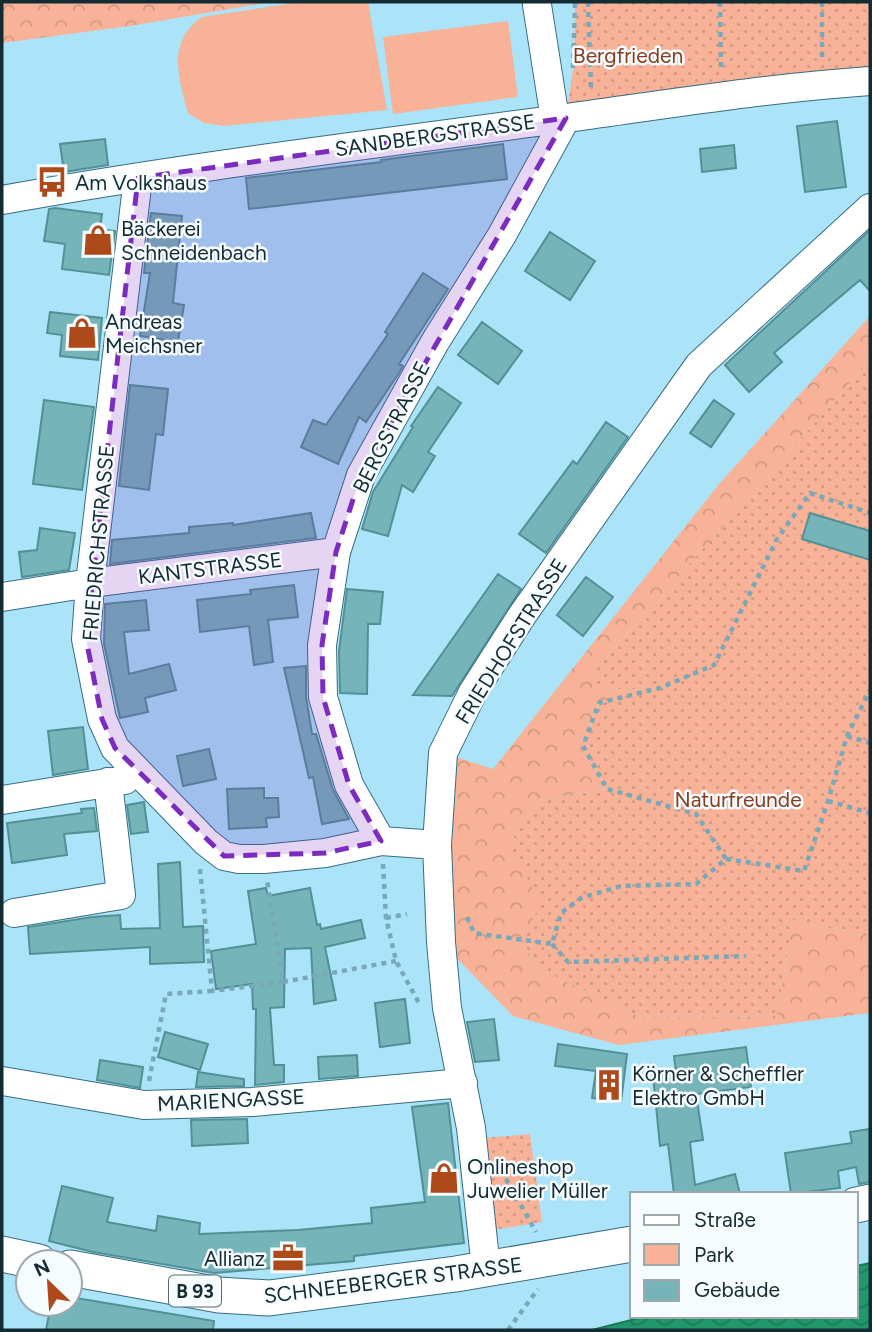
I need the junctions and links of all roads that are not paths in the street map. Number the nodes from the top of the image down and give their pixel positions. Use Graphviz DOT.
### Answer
graph roads {
  1 [pos="537,5"];
  2 [pos="870,81"];
  3 [pos="561,118"];
  4 [pos="138,177"];
  5 [pos="2,200"];
  6 [pos="870,208"];
  7 [pos="336,552"];
  8 [pos="90,583"];
  9 [pos="2,597"];
  10 [pos="141,777"];
  11 [pos="108,782"];
  12 [pos="2,800"];
  13 [pos="381,841"];
  14 [pos="437,845"];
  15 [pos="14,913"];
  16 [pos="2,1081"];
  17 [pos="463,1083"];
  18 [pos="630,1245"];
  19 [pos="486,1269"];
  20 [pos="84,1271"];
  1 -- 3 [label="street"];
  2 -- 3 [label="street, SANDBERGSTRASSE"];
  3 -- 4 [label="street, SANDBERGSTRASSE"];
  3 -- 7 [label="street, BERGSTRASSE"];
  4 -- 5 [label="street, SANDBERGSTRASSE"];
  4 -- 8 [label="street, FRIEDRICHSTRASSE"];
  6 -- 14 [label="street, FRIEDHOFSTRASSE"];
  7 -- 8 [label="street, KANTSTRASSE"];
  7 -- 13 [label="street, BERGSTRASSE"];
  8 -- 9 [label="street, KANTSTRASSE"];
  8 -- 10 [label="street, FRIEDRICHSTRASSE"];
  10 -- 11 [label="street"];
  10 -- 13 [label="street, FRIEDRICHSTRASSE"];
  11 -- 12 [label="street"];
  11 -- 15 [label="street"];
  13 -- 14 [label="street, FRIEDRICHSTRASSE"];
  14 -- 17 [label="street, FRIEDHOFSTRASSE"];
  16 -- 17 [label="street, MARIENGASSE"];
  17 -- 19 [label="street, FRIEDHOFSTRASSE"];
  18 -- 19 [label="main road, SCHNEEBERGER STRASSE / B 93"];
  19 -- 20 [label="main road, SCHNEEBERGER STRASSE / B 93"];
}
